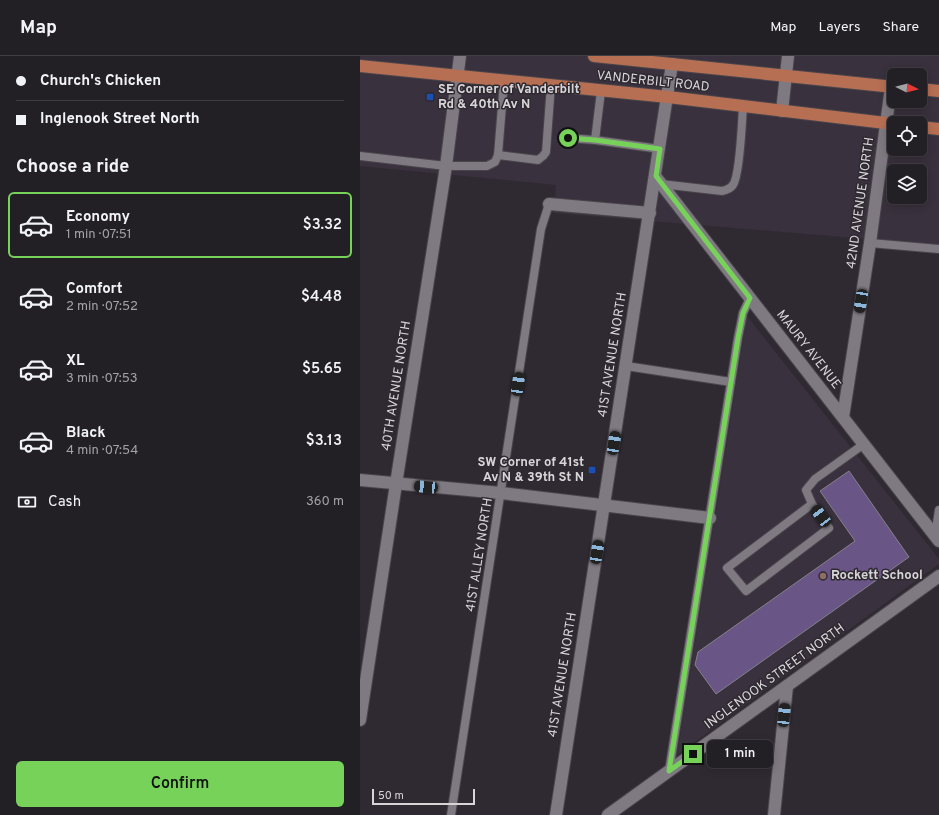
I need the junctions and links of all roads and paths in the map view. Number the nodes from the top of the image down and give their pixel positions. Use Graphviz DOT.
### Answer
graph roads {
  1 [pos="460,56"];
  2 [pos="594,56"];
  3 [pos="788,56"];
  4 [pos="672,64"];
  5 [pos="360,66"];
  6 [pos="457,76"];
  7 [pos="786,76"];
  8 [pos="504,81"];
  9 [pos="551,86"];
  10 [pos="887,86"];
  11 [pos="601,90"];
  12 [pos="927,90"];
  13 [pos="939,91"];
  14 [pos="668,97"];
  15 [pos="743,106"];
  16 [pos="782,111"];
  17 [pos="887,124"];
  18 [pos="927,128"];
  19 [pos="939,129"];
  20 [pos="568,138"];
  21 [pos="595,140"];
  22 [pos="887,142"];
  23 [pos="660,149"];
  24 [pos="498,154"];
  25 [pos="360,156"];
  26 [pos="446,166"];
  27 [pos="658,180"];
  28 [pos="549,204"];
  29 [pos="650,213"];
  30 [pos="870,242"];
  31 [pos="939,249"];
  32 [pos="750,298"];
  33 [pos="626,366"];
  34 [pos="731,382"];
  35 [pos="843,417"];
  36 [pos="864,444"];
  37 [pos="360,480"];
  38 [pos="396,484"];
  39 [pos="501,493"];
  40 [pos="812,504"];
  41 [pos="604,505"];
  42 [pos="939,510"];
  43 [pos="710,518"];
  44 [pos="937,538"];
  45 [pos="939,576"];
  46 [pos="787,686"];
  47 [pos="360,720"];
  48 [pos="669,771"];
  49 [pos="451,815"];
  50 [pos="556,815"];
  51 [pos="608,815"];
  52 [pos="774,815"];
  1 -- 6 [label="street, 40TH AVENUE NORTH"];
  2 -- 4 [label="main road, VANDERBILT ROAD"];
  3 -- 7 [label="street"];
  4 -- 7 [label="main road, VANDERBILT ROAD"];
  4 -- 14 [label="street, 41ST AVENUE NORTH"];
  5 -- 6 [label="main road, VANDERBILT ROAD"];
  6 -- 8 [label="main road, VANDERBILT ROAD"];
  6 -- 26 [label="street, 40TH AVENUE NORTH"];
  7 -- 10 [label="main road, VANDERBILT ROAD"];
  7 -- 16 [label="street"];
  8 -- 9 [label="main road, VANDERBILT ROAD"];
  8 -- 24 [label="lane"];
  9 -- 11 [label="main road, VANDERBILT ROAD"];
  9 -- 24 [label="lane"];
  11 -- 14 [label="main road, VANDERBILT ROAD"];
  11 -- 21 [label="lane"];
  12 -- 13 [label="main road"];
  14 -- 15 [label="main road, VANDERBILT ROAD"];
  14 -- 23 [label="street, 41ST AVENUE NORTH"];
  15 -- 16 [label="main road, VANDERBILT ROAD"];
  15 -- 27 [label="lane"];
  16 -- 17 [label="main road, VANDERBILT ROAD"];
  18 -- 19 [label="main road"];
  20 -- 21 [label="lane"];
  21 -- 23 [label="lane"];
  22 -- 30 [label="street, 42ND AVENUE NORTH"];
  23 -- 27 [label="street, 41ST AVENUE NORTH"];
  24 -- 26 [label="lane"];
  25 -- 26 [label="lane"];
  26 -- 38 [label="street, 40TH AVENUE NORTH"];
  27 -- 29 [label="street, 41ST AVENUE NORTH"];
  27 -- 32 [label="street, MAURY AVENUE"];
  28 -- 29 [label="street"];
  28 -- 39 [label="lane, 41ST ALLEY NORTH"];
  29 -- 33 [label="street, 41ST AVENUE NORTH"];
  30 -- 31 [label="lane"];
  30 -- 35 [label="street, 42ND AVENUE NORTH"];
  32 -- 34 [label="lane"];
  32 -- 35 [label="street, MAURY AVENUE"];
  33 -- 34 [label="lane"];
  33 -- 41 [label="street, 41ST AVENUE NORTH"];
  34 -- 43 [label="lane"];
  35 -- 36 [label="street, MAURY AVENUE"];
  36 -- 40 [label="lane"];
  36 -- 44 [label="street, MAURY AVENUE"];
  37 -- 38 [label="street"];
  38 -- 39 [label="street"];
  38 -- 47 [label="street, 40TH AVENUE NORTH"];
  39 -- 41 [label="street"];
  39 -- 49 [label="lane, 41ST ALLEY NORTH"];
  40 -- 40 [label="lane"];
  41 -- 43 [label="street"];
  41 -- 50 [label="street, 41ST AVENUE NORTH"];
  42 -- 44 [label="lane"];
  43 -- 48 [label="lane"];
  45 -- 46 [label="street, INGLENOOK STREET NORTH"];
  46 -- 48 [label="street, INGLENOOK STREET NORTH"];
  46 -- 52 [label="street"];
  48 -- 51 [label="street, INGLENOOK STREET NORTH"];
}
